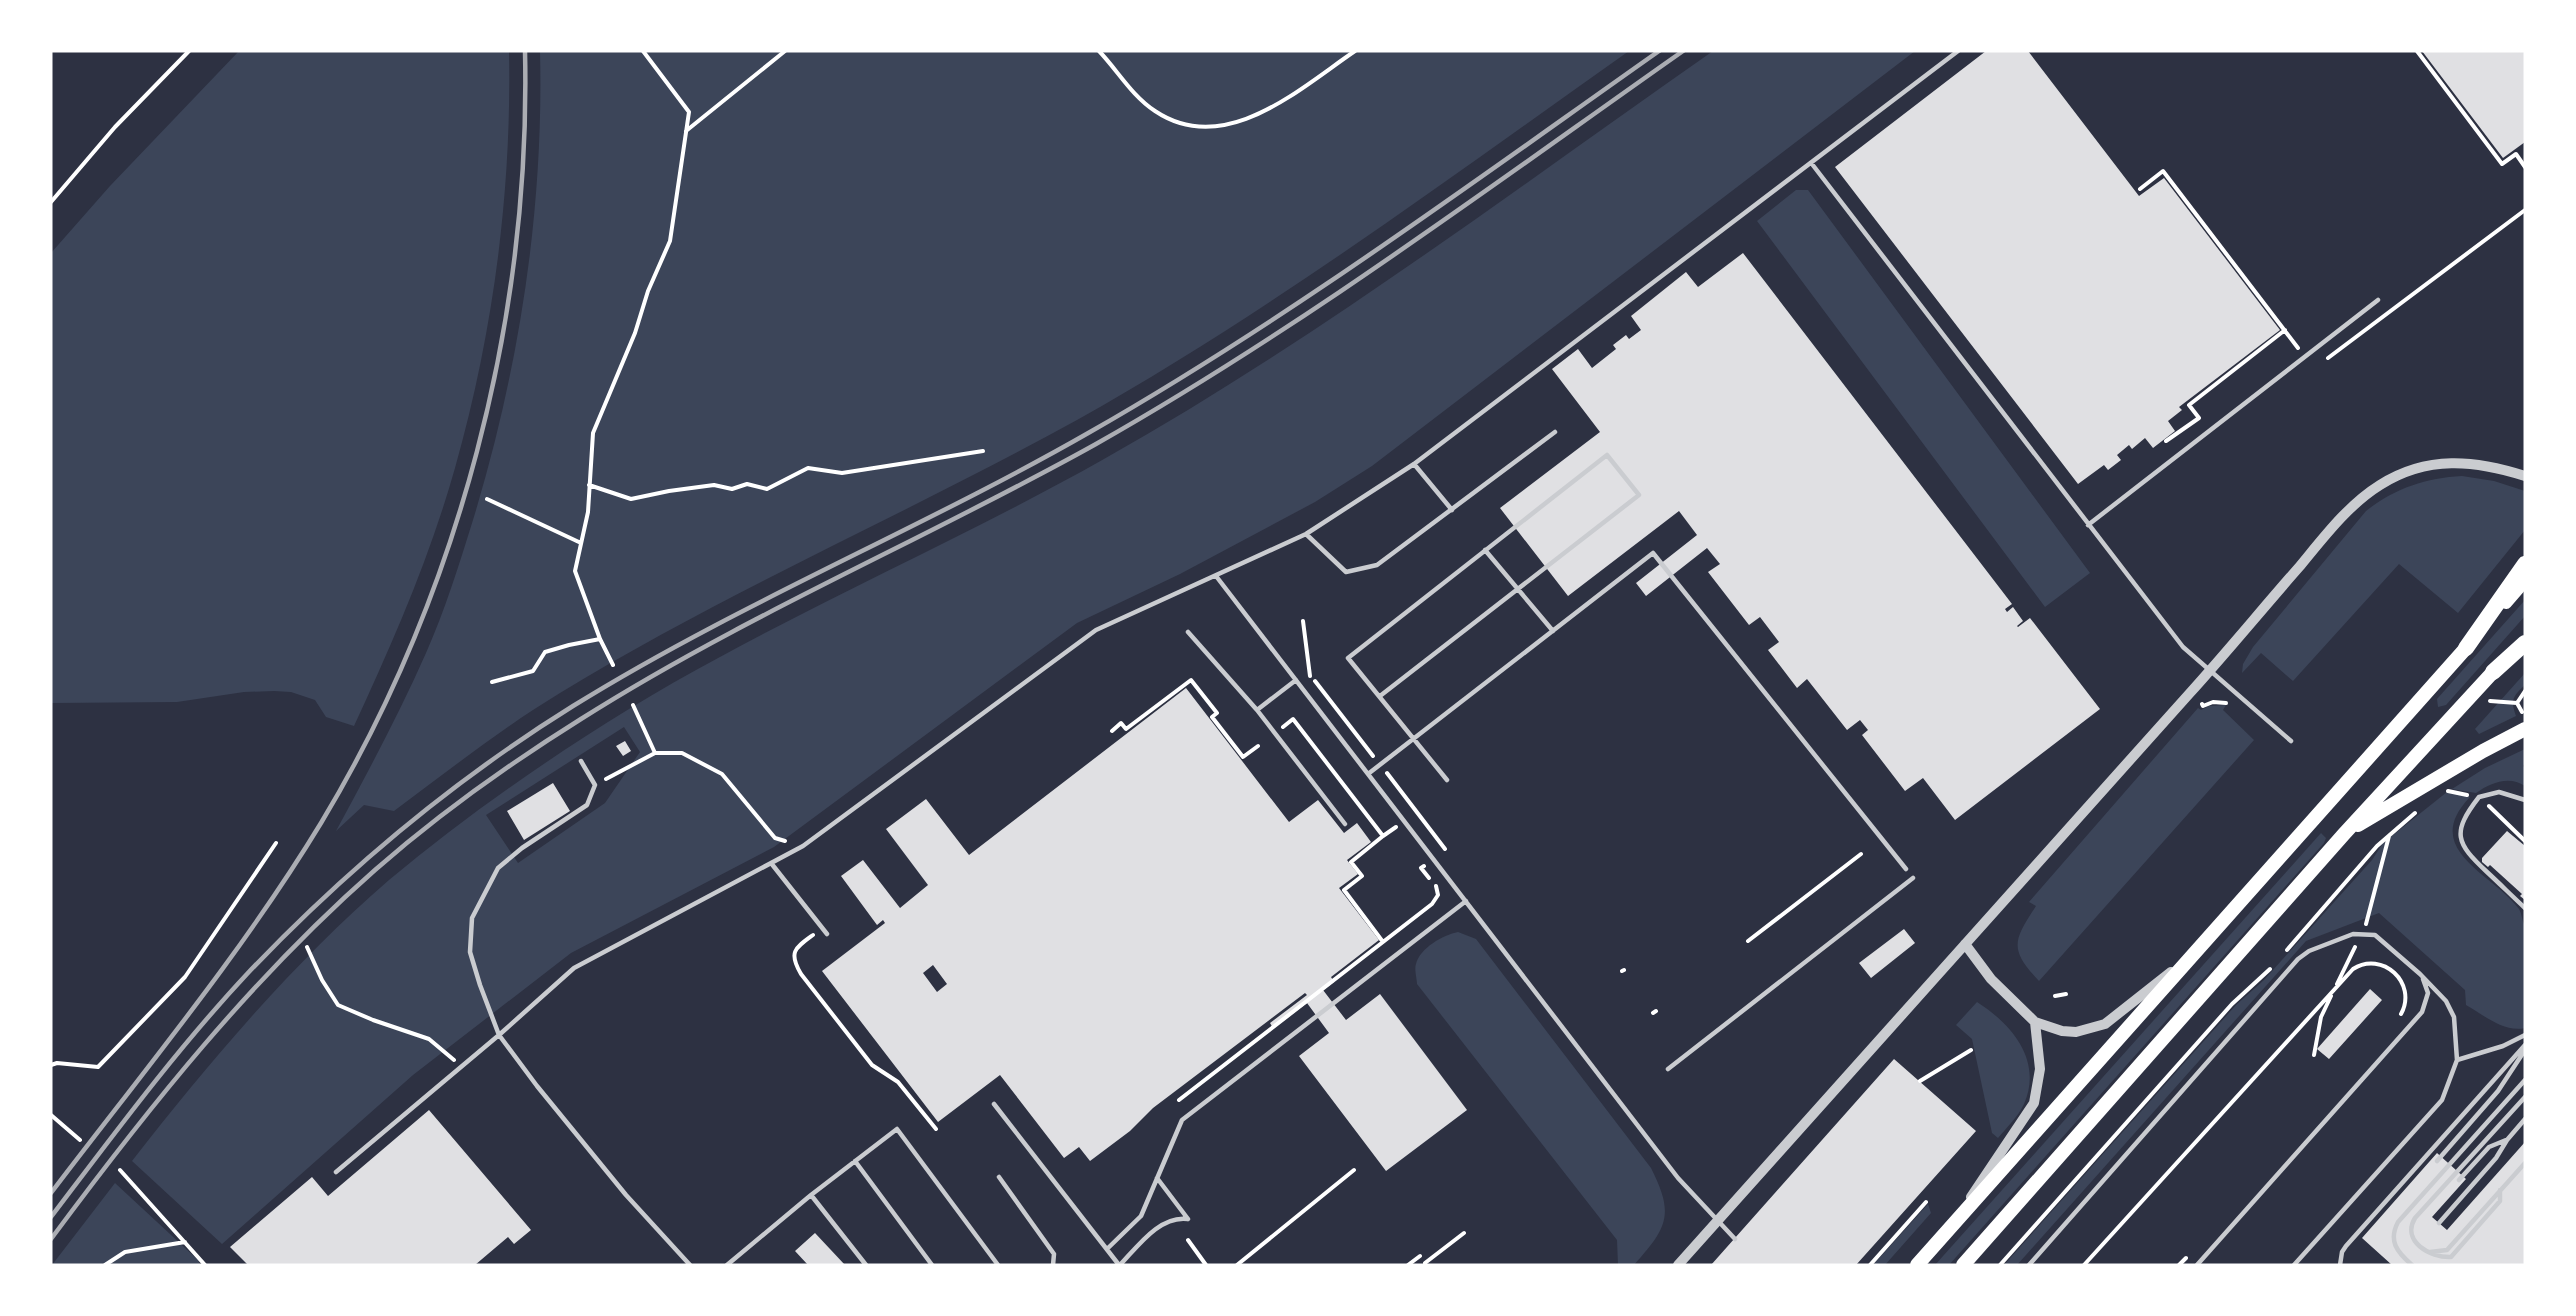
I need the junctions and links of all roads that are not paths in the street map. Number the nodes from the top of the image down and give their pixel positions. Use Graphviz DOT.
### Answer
graph roads {
  1 [pos="1958,51"];
  2 [pos="1812,164"];
  3 [pos="2378,300"];
  4 [pos="1555,432"];
  5 [pos="1414,464"];
  6 [pos="2525,476"];
  7 [pos="1452,510"];
  8 [pos="2088,525"];
  9 [pos="1306,534"];
  10 [pos="1485,550"];
  11 [pos="2525,564"];
  12 [pos="1216,576"];
  13 [pos="2525,581"];
  14 [pos="1518,589"];
  15 [pos="1553,631"];
  16 [pos="1188,632"];
  17 [pos="2525,636"];
  18 [pos="2525,643"];
  19 [pos="2466,648"];
  20 [pos="2210,671"];
  21 [pos="2493,672"];
  22 [pos="1296,680"];
  23 [pos="1380,696"];
  24 [pos="1257,710"];
  25 [pos="2525,729"];
  26 [pos="1414,738"];
  27 [pos="2291,741"];
  28 [pos="581,761"];
  29 [pos="1368,774"];
  30 [pos="1447,780"];
  31 [pos="2525,801"];
  32 [pos="1345,824"];
  33 [pos="2344,834"];
  34 [pos="771,863"];
  35 [pos="1906,869"];
  36 [pos="1913,878"];
  37 [pos="1466,901"];
  38 [pos="2525,908"];
  39 [pos="827,934"];
  40 [pos="1965,944"];
  41 [pos="2191,958"];
  42 [pos="2420,974"];
  43 [pos="2035,1023"];
  44 [pos="499,1035"];
  45 [pos="2525,1035"];
  46 [pos="2525,1045"];
  47 [pos="2525,1050"];
  48 [pos="2457,1060"];
  49 [pos="1668,1069"];
  50 [pos="2525,1080"];
  51 [pos="2525,1096"];
  52 [pos="994,1104"];
  53 [pos="2525,1119"];
  54 [pos="2506,1140"];
  55 [pos="855,1161"];
  56 [pos="2437,1161"];
  57 [pos="2525,1163"];
  58 [pos="336,1172"];
  59 [pos="999,1178"];
  60 [pos="1157,1178"];
  61 [pos="2459,1180"];
  62 [pos="2500,1190"];
  63 [pos="811,1195"];
  64 [pos="1717,1221"];
  65 [pos="2439,1222"];
  66 [pos="1947,1232"];
  67 [pos="1734,1239"];
  68 [pos="1107,1249"];
  69 [pos="2427,1252"];
  70 [pos="690,1265"];
  71 [pos="727,1265"];
  72 [pos="866,1265"];
  73 [pos="932,1265"];
  74 [pos="998,1265"];
  75 [pos="1053,1265"];
  76 [pos="1120,1265"];
  77 [pos="1678,1265"];
  78 [pos="1917,1265"];
  79 [pos="1963,1265"];
  80 [pos="2029,1265"];
  81 [pos="2197,1265"];
  82 [pos="2294,1265"];
  83 [pos="2340,1265"];
  84 [pos="2412,1265"];
  1 -- 2 [label="lane"];
  2 -- 5 [label="lane"];
  2 -- 8 [label="lane"];
  3 -- 8 [label="lane"];
  4 -- 7 [label="lane"];
  5 -- 7 [label="lane"];
  5 -- 9 [label="lane"];
  6 -- 20 [label="street"];
  7 -- 9 [label="lane"];
  8 -- 20 [label="lane"];
  9 -- 12 [label="lane"];
  10 -- 14 [label="lane"];
  10 -- 14 [label="lane"];
  10 -- 23 [label="lane"];
  11 -- 19 [label="highway"];
  12 -- 22 [label="lane"];
  12 -- 34 [label="lane"];
  13 -- 19 [label="main road"];
  14 -- 15 [label="lane"];
  14 -- 23 [label="lane"];
  15 -- 26 [label="lane"];
  15 -- 35 [label="lane"];
  16 -- 24 [label="lane"];
  17 -- 21 [label="main road"];
  18 -- 21 [label="highway"];
  19 -- 41 [label="main road"];
  20 -- 27 [label="lane"];
  20 -- 40 [label="street"];
  21 -- 33 [label="main road"];
  22 -- 24 [label="lane"];
  22 -- 29 [label="lane"];
  23 -- 26 [label="lane"];
  24 -- 32 [label="lane"];
  25 -- 33 [label="main road"];
  26 -- 29 [label="lane"];
  26 -- 30 [label="lane"];
  28 -- 44 [label="lane"];
  29 -- 37 [label="lane"];
  31 -- 38 [label="lane"];
  33 -- 79 [label="main road"];
  34 -- 39 [label="lane"];
  34 -- 44 [label="lane"];
  36 -- 49 [label="lane"];
  37 -- 60 [label="lane"];
  37 -- 64 [label="lane"];
  40 -- 43 [label="street"];
  40 -- 64 [label="street"];
  41 -- 43 [label="street"];
  41 -- 66 [label="main road"];
  42 -- 48 [label="lane"];
  42 -- 80 [label="lane"];
  42 -- 81 [label="lane"];
  43 -- 66 [label="street"];
  44 -- 58 [label="lane"];
  44 -- 70 [label="lane"];
  45 -- 48 [label="lane"];
  46 -- 83 [label="lane"];
  47 -- 56 [label="lane"];
  48 -- 82 [label="lane"];
  50 -- 84 [label="lane"];
  51 -- 69 [label="lane"];
  52 -- 68 [label="lane"];
  53 -- 54 [label="lane"];
  54 -- 61 [label="lane"];
  54 -- 65 [label="lane"];
  55 -- 63 [label="lane"];
  55 -- 73 [label="lane"];
  55 -- 74 [label="lane"];
  57 -- 62 [label="lane"];
  59 -- 75 [label="lane"];
  60 -- 68 [label="lane"];
  60 -- 76 [label="lane"];
  62 -- 69 [label="lane"];
  62 -- 69 [label="lane"];
  63 -- 71 [label="lane"];
  63 -- 72 [label="lane"];
  64 -- 67 [label="lane"];
  64 -- 77 [label="street"];
  66 -- 78 [label="main road"];
  68 -- 76 [label="lane"];
}
